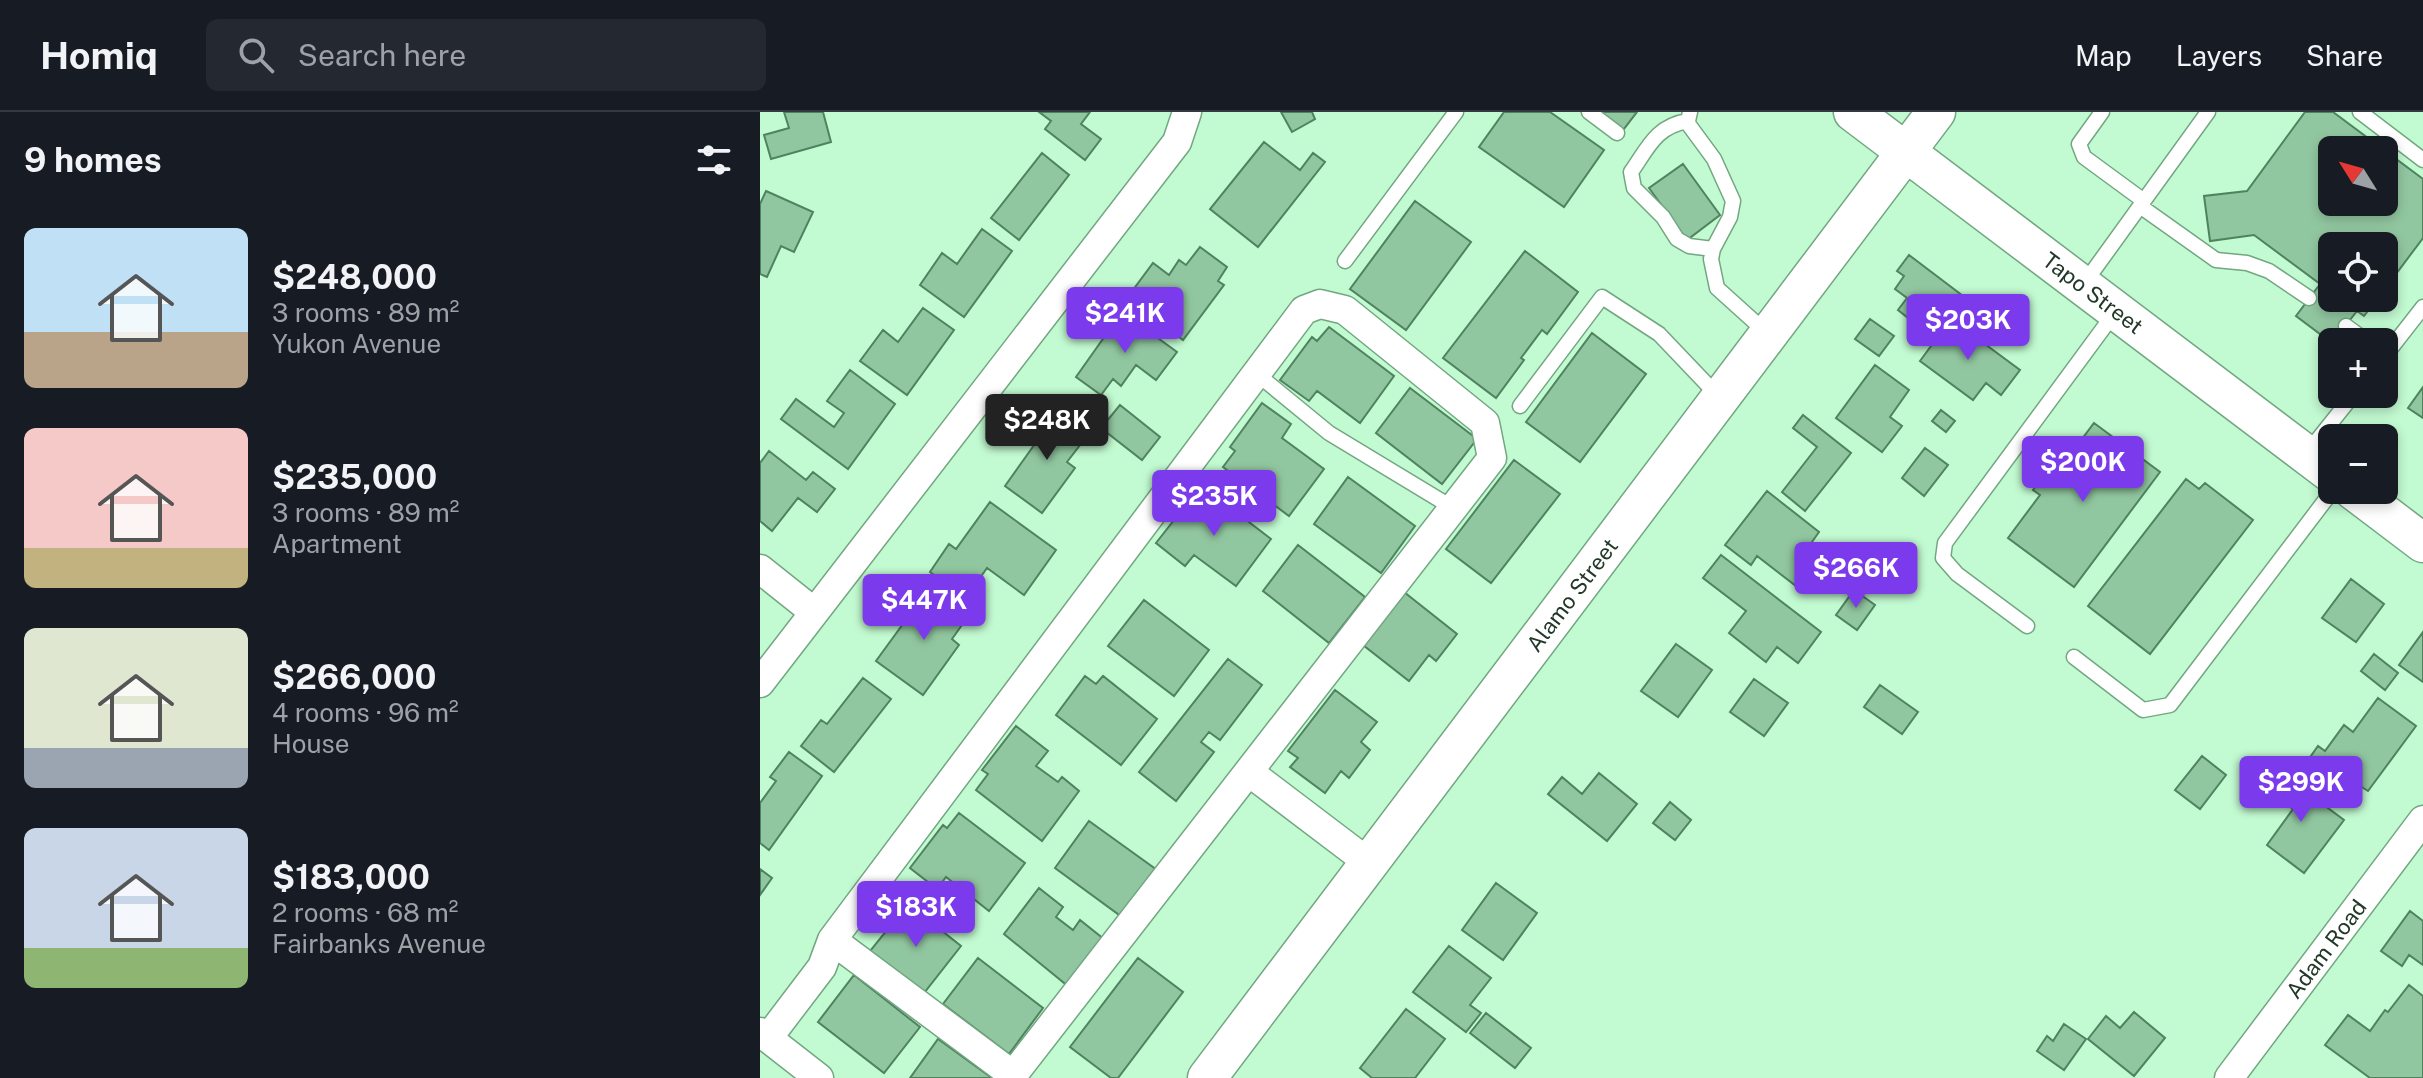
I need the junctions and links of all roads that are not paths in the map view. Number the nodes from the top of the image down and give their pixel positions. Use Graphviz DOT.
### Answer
graph roads {
  1 [pos="1187,112"];
  2 [pos="1456,112"];
  3 [pos="1589,112"];
  4 [pos="1853,112"];
  5 [pos="1936,112"];
  6 [pos="2102,112"];
  7 [pos="2208,112"];
  8 [pos="2360,112"];
  9 [pos="1689,116"];
  10 [pos="1617,133"];
  11 [pos="1906,152"];
  12 [pos="2423,160"];
  13 [pos="2142,204"];
  14 [pos="1713,249"];
  15 [pos="1345,261"];
  16 [pos="2082,286"];
  17 [pos="2309,298"];
  18 [pos="2423,307"];
  19 [pos="2116,311"];
  20 [pos="2346,326"];
  21 [pos="2349,328"];
  22 [pos="1768,334"];
  23 [pos="2398,339"];
  24 [pos="1257,374"];
  25 [pos="1720,398"];
  26 [pos="1520,406"];
  27 [pos="2318,463"];
  28 [pos="2322,504"];
  29 [pos="2371,504"];
  30 [pos="1453,508"];
  31 [pos="2423,543"];
  32 [pos="760,569"];
  33 [pos="814,612"];
  34 [pos="2027,626"];
  35 [pos="2074,657"];
  36 [pos="760,683"];
  37 [pos="1249,772"];
  38 [pos="2423,820"];
  39 [pos="1369,863"];
  40 [pos="832,940"];
  41 [pos="764,1035"];
  42 [pos="819,1078"];
  43 [pos="1207,1078"];
  44 [pos="2229,1078"];
  1 -- 33 [label="street"];
  2 -- 15 [label="lane"];
  3 -- 10 [label="lane"];
  4 -- 11 [label="main road, Tapo Street"];
  5 -- 11 [label="main road, Alamo Street"];
  6 -- 13 [label="lane"];
  7 -- 13 [label="lane"];
  8 -- 12 [label="lane"];
  9 -- 14 [label="lane"];
  9 -- 14 [label="lane"];
  11 -- 16 [label="main road, Tapo Street"];
  11 -- 22 [label="main road, Alamo Street"];
  13 -- 16 [label="lane"];
  13 -- 17 [label="lane"];
  14 -- 22 [label="lane"];
  16 -- 19 [label="main road, Tapo Street"];
  18 -- 23 [label="lane"];
  19 -- 27 [label="main road, Tapo Street"];
  19 -- 34 [label="lane"];
  20 -- 21 [label="lane"];
  22 -- 25 [label="main road, Alamo Street"];
  24 -- 30 [label="lane"];
  24 -- 30 [label="street"];
  24 -- 40 [label="street"];
  25 -- 26 [label="lane"];
  25 -- 39 [label="main road, Alamo Street"];
  28 -- 35 [label="lane"];
  29 -- 31 [label="main road"];
  30 -- 37 [label="street"];
  32 -- 33 [label="street"];
  33 -- 36 [label="street"];
  37 -- 39 [label="street"];
  37 -- 40 [label="street"];
  38 -- 44 [label="street, Adam Road"];
  39 -- 43 [label="main road, Alamo Street"];
  40 -- 41 [label="street"];
  41 -- 42 [label="street"];
}
